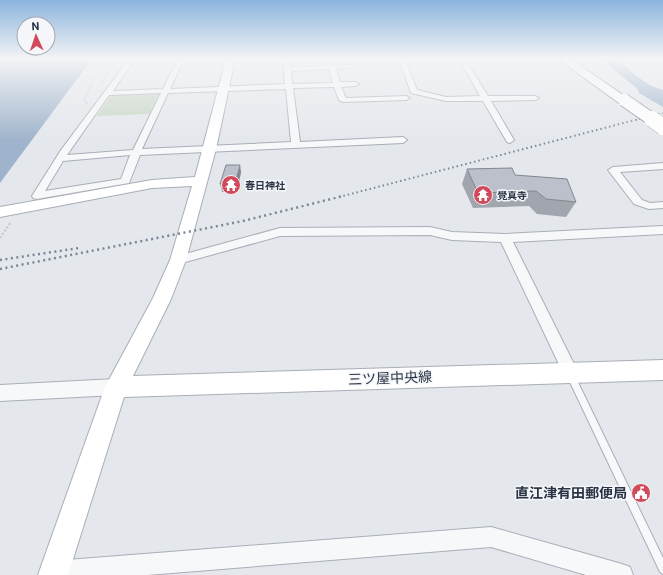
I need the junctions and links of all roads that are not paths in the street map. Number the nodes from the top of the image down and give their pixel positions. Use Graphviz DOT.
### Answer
graph roads {
  1 [pos="337,85"];
  2 [pos="113,86"];
  3 [pos="168,86"];
  4 [pos="289,86"];
  5 [pos="297,86"];
  6 [pos="412,86"];
  7 [pos="477,86"];
  8 [pos="603,86"];
  9 [pos="224,88"];
  10 [pos="166,91"];
  11 [pos="108,93"];
  12 [pos="406,98"];
  13 [pos="535,98"];
  14 [pos="484,99"];
  15 [pos="663,126"];
  16 [pos="403,140"];
  17 [pos="510,140"];
  18 [pos="296,145"];
  19 [pos="210,149"];
  20 [pos="136,152"];
  21 [pos="61,158"];
  22 [pos="663,166"];
  23 [pos="200,181"];
  24 [pos="663,205"];
  25 [pos="5,211"];
  26 [pos="663,230"];
  27 [pos="505,238"];
  28 [pos="178,260"];
  29 [pos="663,370"];
  30 [pos="570,372"];
  31 [pos="116,387"];
  32 [pos="0,393"];
  33 [pos="663,569"];
  34 [pos="54,574"];
  35 [pos="622,575"];
  1 -- 12 [label="street"];
  2 -- 11 [label="street"];
  3 -- 10 [label="street"];
  4 -- 5 [label="street"];
  4 -- 9 [label="street"];
  4 -- 18 [label="street"];
  6 -- 14 [label="street"];
  7 -- 14 [label="street"];
  8 -- 15 [label="highway, bridge"];
  9 -- 10 [label="street"];
  9 -- 19 [label="main road"];
  10 -- 11 [label="street"];
  10 -- 20 [label="street"];
  11 -- 21 [label="street"];
  13 -- 14 [label="street"];
  14 -- 17 [label="street"];
  16 -- 18 [label="street"];
  18 -- 19 [label="street"];
  19 -- 20 [label="street"];
  19 -- 23 [label="main road"];
  20 -- 21 [label="street"];
  20 -- 21 [label="street"];
  22 -- 24 [label="street"];
  23 -- 25 [label="main road"];
  23 -- 28 [label="main road"];
  26 -- 27 [label="street"];
  27 -- 28 [label="street"];
  27 -- 30 [label="street"];
  28 -- 31 [label="main road"];
  29 -- 30 [label="main road, 三ツ屋中央線"];
  30 -- 31 [label="main road, 三ツ屋中央線"];
  30 -- 33 [label="lane"];
  31 -- 32 [label="street"];
  31 -- 34 [label="main road"];
  34 -- 35 [label="street"];
}
